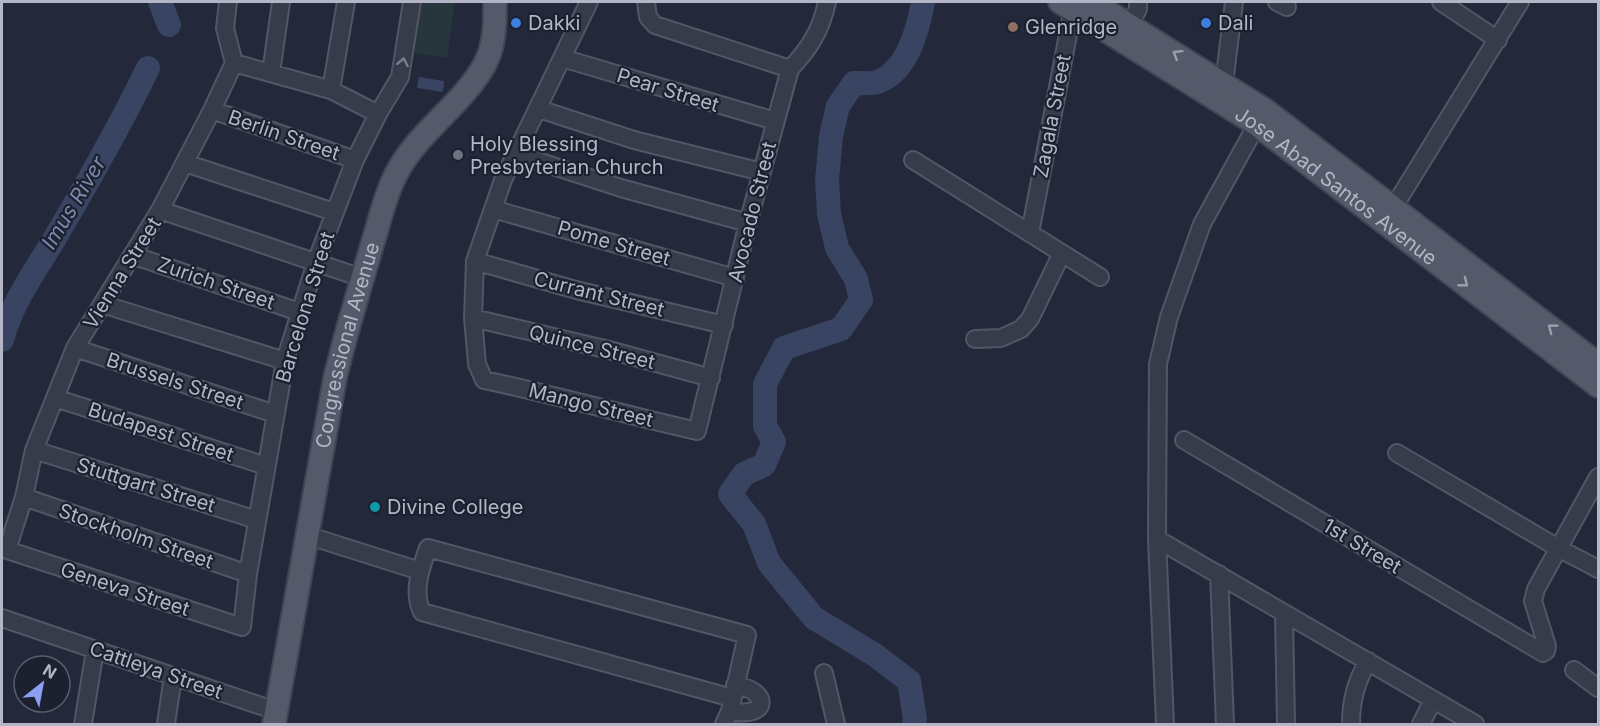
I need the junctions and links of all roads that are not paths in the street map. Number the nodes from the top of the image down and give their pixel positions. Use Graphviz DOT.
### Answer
graph roads {
  1 [pos="228,2"];
  2 [pos="281,2"];
  3 [pos="346,2"];
  4 [pos="412,2"];
  5 [pos="495,2"];
  6 [pos="589,2"];
  7 [pos="646,2"];
  8 [pos="827,2"];
  9 [pos="1234,2"];
  10 [pos="1442,2"];
  11 [pos="1520,2"];
  12 [pos="1077,4"];
  13 [pos="1127,21"];
  14 [pos="1498,40"];
  15 [pos="562,57"];
  16 [pos="234,63"];
  17 [pos="790,69"];
  18 [pos="271,73"];
  19 [pos="331,90"];
  20 [pos="1220,91"];
  21 [pos="539,109"];
  22 [pos="212,110"];
  23 [pos="378,114"];
  24 [pos="1260,117"];
  25 [pos="775,121"];
  26 [pos="516,154"];
  27 [pos="355,160"];
  28 [pos="913,160"];
  29 [pos="185,163"];
  30 [pos="762,172"];
  31 [pos="493,209"];
  32 [pos="160,210"];
  33 [pos="334,212"];
  34 [pos="1389,215"];
  35 [pos="748,223"];
  36 [pos="1030,233"];
  37 [pos="1062,253"];
  38 [pos="132,255"];
  39 [pos="475,261"];
  40 [pos="316,262"];
  41 [pos="1100,277"];
  42 [pos="362,278"];
  43 [pos="735,278"];
  44 [pos="102,304"];
  45 [pos="299,312"];
  46 [pos="473,318"];
  47 [pos="723,325"];
  48 [pos="975,339"];
  49 [pos="75,348"];
  50 [pos="285,361"];
  51 [pos="1599,364"];
  52 [pos="711,378"];
  53 [pos="1599,386"];
  54 [pos="55,398"];
  55 [pos="275,414"];
  56 [pos="697,431"];
  57 [pos="1184,440"];
  58 [pos="34,450"];
  59 [pos="1397,453"];
  60 [pos="266,466"];
  61 [pos="1599,477"];
  62 [pos="24,497"];
  63 [pos="257,520"];
  64 [pos="305,539"];
  65 [pos="1157,539"];
  66 [pos="1558,548"];
  67 [pos="7,550"];
  68 [pos="1599,569"];
  69 [pos="248,574"];
  70 [pos="1219,574"];
  71 [pos="419,575"];
  72 [pos="1284,613"];
  73 [pos="2,618"];
  74 [pos="242,627"];
  75 [pos="95,650"];
  76 [pos="1368,661"];
  77 [pos="1574,670"];
  78 [pos="824,673"];
  79 [pos="173,676"];
  80 [pos="1599,688"];
  81 [pos="1433,700"];
  82 [pos="730,705"];
  83 [pos="275,718"];
  84 [pos="83,724"];
  85 [pos="166,724"];
  86 [pos="836,724"];
  87 [pos="1165,724"];
  88 [pos="1224,724"];
  89 [pos="1286,724"];
  90 [pos="1351,724"];
  91 [pos="1421,724"];
  92 [pos="1475,724"];
  1 -- 16 [label="street"];
  2 -- 18 [label="street"];
  3 -- 19 [label="street"];
  23 -- 4 [label="street, Barcelona Street, one-way"];
  5 -- 42 [label="main road, Congressional Avenue"];
  6 -- 15 [label="street"];
  7 -- 17 [label="street"];
  8 -- 17 [label="street, Avocado Street"];
  9 -- 20 [label="street"];
  10 -- 14 [label="street"];
  11 -- 14 [label="street"];
  12 -- 13 [label="main road, Jose Abad Santos Avenue"];
  12 -- 36 [label="street, Zagala Street"];
  13 -- 20 [label="main road, Jose Abad Santos Avenue"];
  14 -- 34 [label="street"];
  15 -- 21 [label="street"];
  15 -- 25 [label="street, Pear Street"];
  16 -- 18 [label="street"];
  16 -- 22 [label="street, Vienna Street"];
  17 -- 25 [label="street, Avocado Street"];
  18 -- 19 [label="street"];
  19 -- 23 [label="street"];
  20 -- 24 [label="main road, Jose Abad Santos Avenue"];
  21 -- 26 [label="street"];
  21 -- 30 [label="street"];
  22 -- 27 [label="street, Berlin Street"];
  22 -- 29 [label="street, Vienna Street"];
  23 -- 27 [label="street, Barcelona Street"];
  24 -- 34 [label="main road, Jose Abad Santos Avenue"];
  24 -- 65 [label="street"];
  25 -- 30 [label="street, Avocado Street"];
  26 -- 31 [label="street"];
  26 -- 35 [label="street"];
  27 -- 33 [label="street, Barcelona Street"];
  28 -- 36 [label="street"];
  29 -- 32 [label="street, Vienna Street"];
  29 -- 33 [label="street"];
  30 -- 35 [label="street, Avocado Street"];
  31 -- 39 [label="street"];
  31 -- 43 [label="street, Pome Street"];
  32 -- 38 [label="street, Vienna Street"];
  32 -- 40 [label="street"];
  33 -- 40 [label="street, Barcelona Street"];
  51 -- 34 [label="main road, Jose Abad Santos Avenue, one-way"];
  34 -- 53 [label="main road, Jose Abad Santos Avenue, one-way"];
  35 -- 43 [label="street, Avocado Street"];
  36 -- 37 [label="street"];
  37 -- 41 [label="street"];
  37 -- 48 [label="street"];
  38 -- 44 [label="street, Vienna Street"];
  38 -- 45 [label="street, Zurich Street"];
  39 -- 46 [label="street"];
  39 -- 47 [label="street, Currant Street"];
  40 -- 42 [label="street"];
  40 -- 45 [label="street, Barcelona Street"];
  42 -- 64 [label="main road, Congressional Avenue"];
  43 -- 47 [label="street, Avocado Street"];
  44 -- 49 [label="street, Vienna Street"];
  44 -- 50 [label="street"];
  45 -- 50 [label="street, Barcelona Street"];
  46 -- 52 [label="street, Quince Street"];
  46 -- 56 [label="street, Mango Street"];
  47 -- 52 [label="street, Avocado Street"];
  49 -- 54 [label="street, Vienna Street"];
  49 -- 55 [label="street, Brussels Street"];
  50 -- 55 [label="street, Barcelona Street"];
  52 -- 56 [label="street, Avocado Street"];
  54 -- 58 [label="street, Vienna Street"];
  54 -- 60 [label="street, Budapest Street"];
  55 -- 60 [label="street, Barcelona Street"];
  57 -- 66 [label="street, 1st Street"];
  58 -- 62 [label="street, Vienna Street"];
  58 -- 63 [label="street, Stuttgart Street"];
  59 -- 66 [label="street"];
  60 -- 63 [label="street, Barcelona Street"];
  61 -- 66 [label="street"];
  62 -- 67 [label="street, Vienna Street"];
  62 -- 69 [label="street, Stockholm Street"];
  63 -- 69 [label="street, Barcelona Street"];
  64 -- 71 [label="street"];
  64 -- 83 [label="main road, Congressional Avenue"];
  65 -- 70 [label="street"];
  65 -- 87 [label="street"];
  66 -- 68 [label="street"];
  67 -- 74 [label="street, Geneva Street"];
  69 -- 74 [label="street, Barcelona Street"];
  70 -- 72 [label="street"];
  70 -- 88 [label="street"];
  71 -- 82 [label="street"];
  71 -- 82 [label="street"];
  72 -- 76 [label="street"];
  72 -- 89 [label="street"];
  73 -- 75 [label="street, Cattleya Street"];
  75 -- 79 [label="street, Cattleya Street"];
  75 -- 84 [label="street"];
  76 -- 81 [label="street"];
  76 -- 90 [label="street"];
  77 -- 80 [label="street"];
  78 -- 86 [label="street"];
  79 -- 83 [label="street, Cattleya Street"];
  79 -- 85 [label="street"];
  81 -- 91 [label="street"];
  81 -- 92 [label="street"];
}
